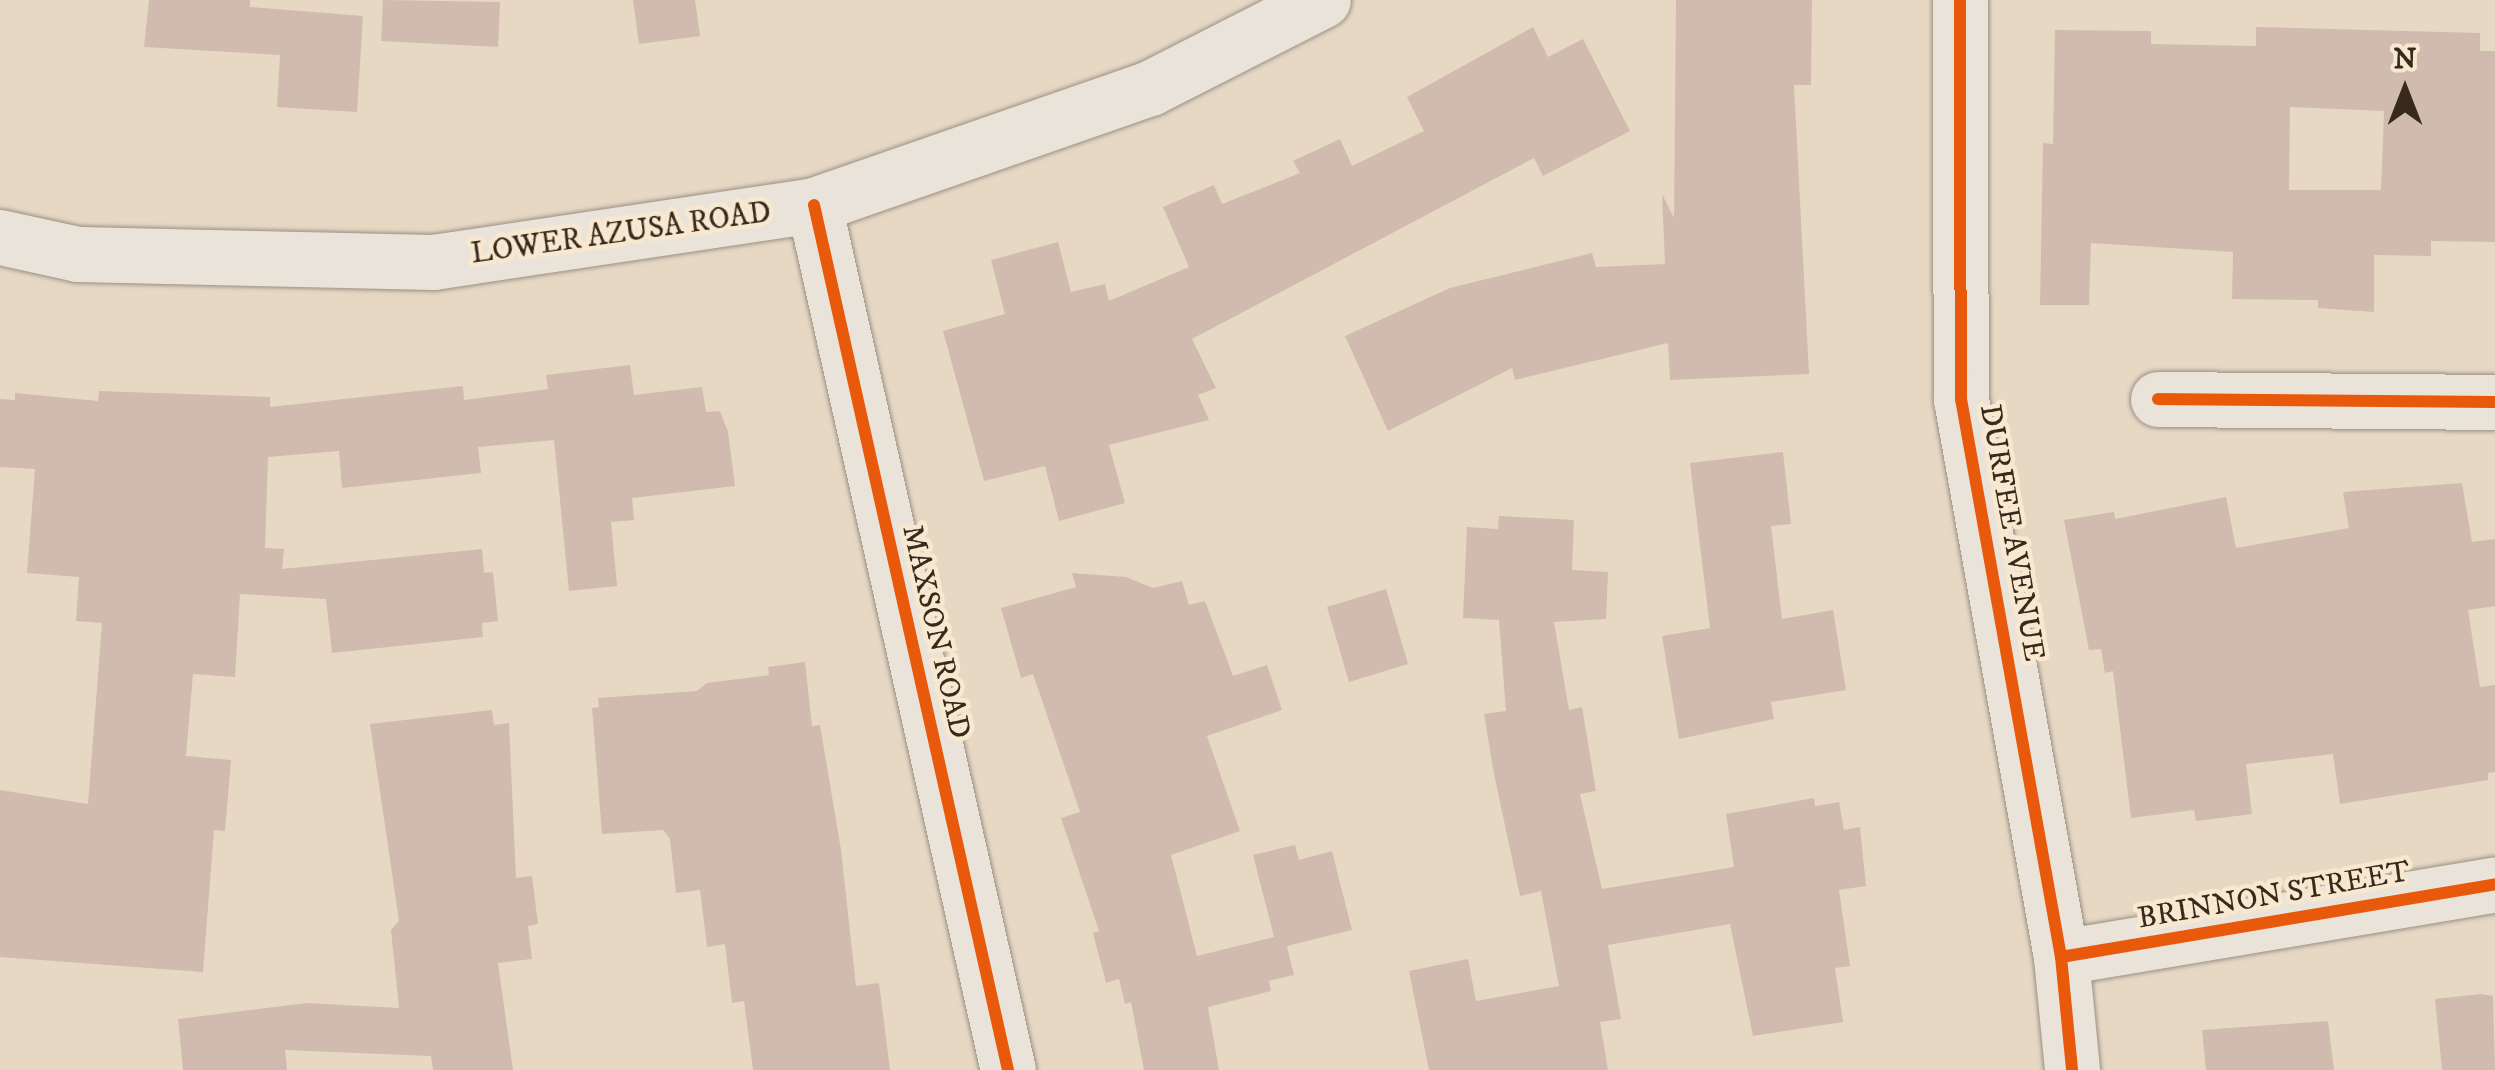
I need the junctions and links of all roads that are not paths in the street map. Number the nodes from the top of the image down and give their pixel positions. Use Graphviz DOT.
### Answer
graph roads {
  1 [pos="1323,0"];
  2 [pos="1960,0"];
  3 [pos="814,205"];
  4 [pos="0,236"];
  5 [pos="2158,399"];
  6 [pos="2495,402"];
  7 [pos="2495,884"];
  8 [pos="2061,957"];
  9 [pos="1008,1070"];
  10 [pos="2072,1070"];
  1 -- 3 [label="street, LOWER AZUSA ROAD"];
  2 -- 8 [label="street, DURFEE AVENUE"];
  3 -- 4 [label="street, LOWER AZUSA ROAD"];
  3 -- 9 [label="street, MAXSON ROAD"];
  5 -- 6 [label="street"];
  7 -- 8 [label="street, BRINNON STREET"];
  8 -- 10 [label="street, DURFEE AVENUE"];
}
